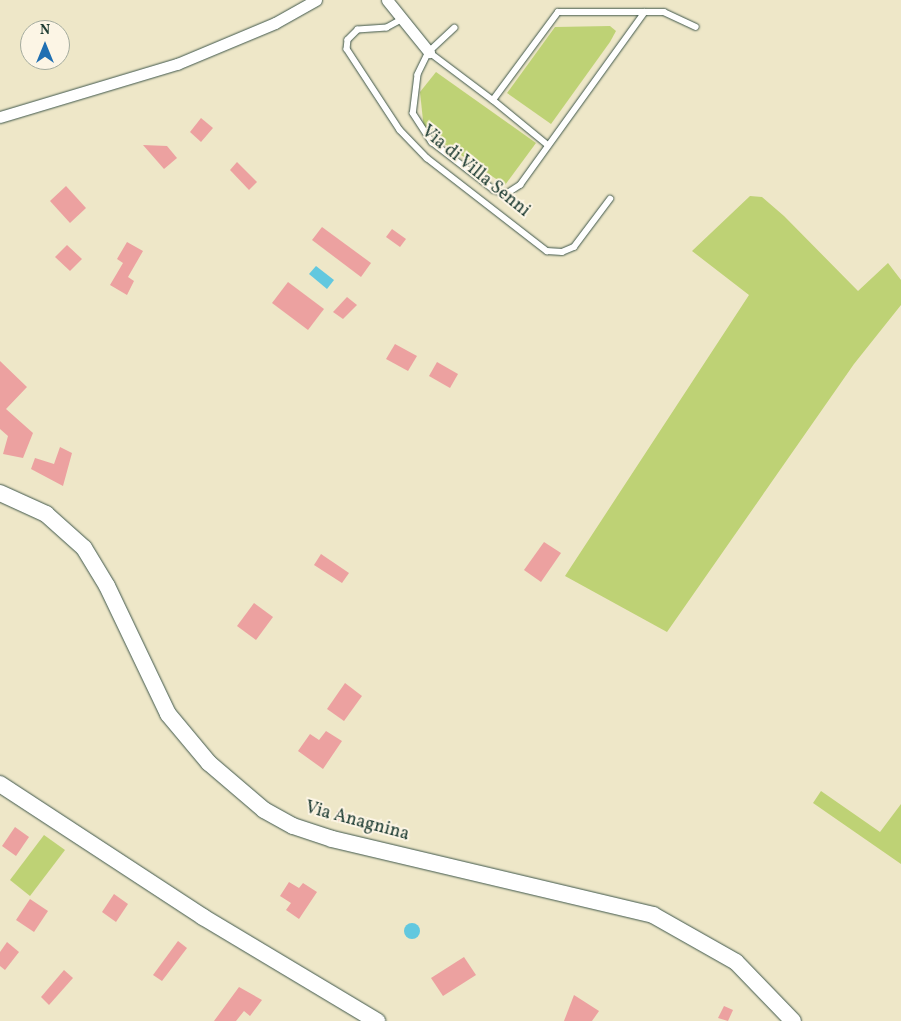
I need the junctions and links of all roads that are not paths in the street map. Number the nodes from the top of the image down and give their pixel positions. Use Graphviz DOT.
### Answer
graph roads {
  1 [pos="316,0"];
  2 [pos="391,2"];
  3 [pos="645,12"];
  4 [pos="404,17"];
  5 [pos="696,27"];
  6 [pos="455,28"];
  7 [pos="429,52"];
  8 [pos="493,100"];
  9 [pos="0,117"];
  10 [pos="548,145"];
  11 [pos="610,199"];
  12 [pos="0,493"];
  13 [pos="0,784"];
  14 [pos="377,1021"];
  15 [pos="793,1021"];
  1 -- 9 [label="street"];
  2 -- 4 [label="street"];
  3 -- 5 [label="lane"];
  3 -- 8 [label="lane"];
  3 -- 10 [label="lane"];
  4 -- 7 [label="street"];
  4 -- 11 [label="lane, Via di Villa Senni"];
  6 -- 7 [label="lane"];
  7 -- 8 [label="lane"];
  7 -- 10 [label="lane"];
  8 -- 10 [label="lane"];
  12 -- 15 [label="main road, Via Anagnina"];
  13 -- 14 [label="main road"];
}
